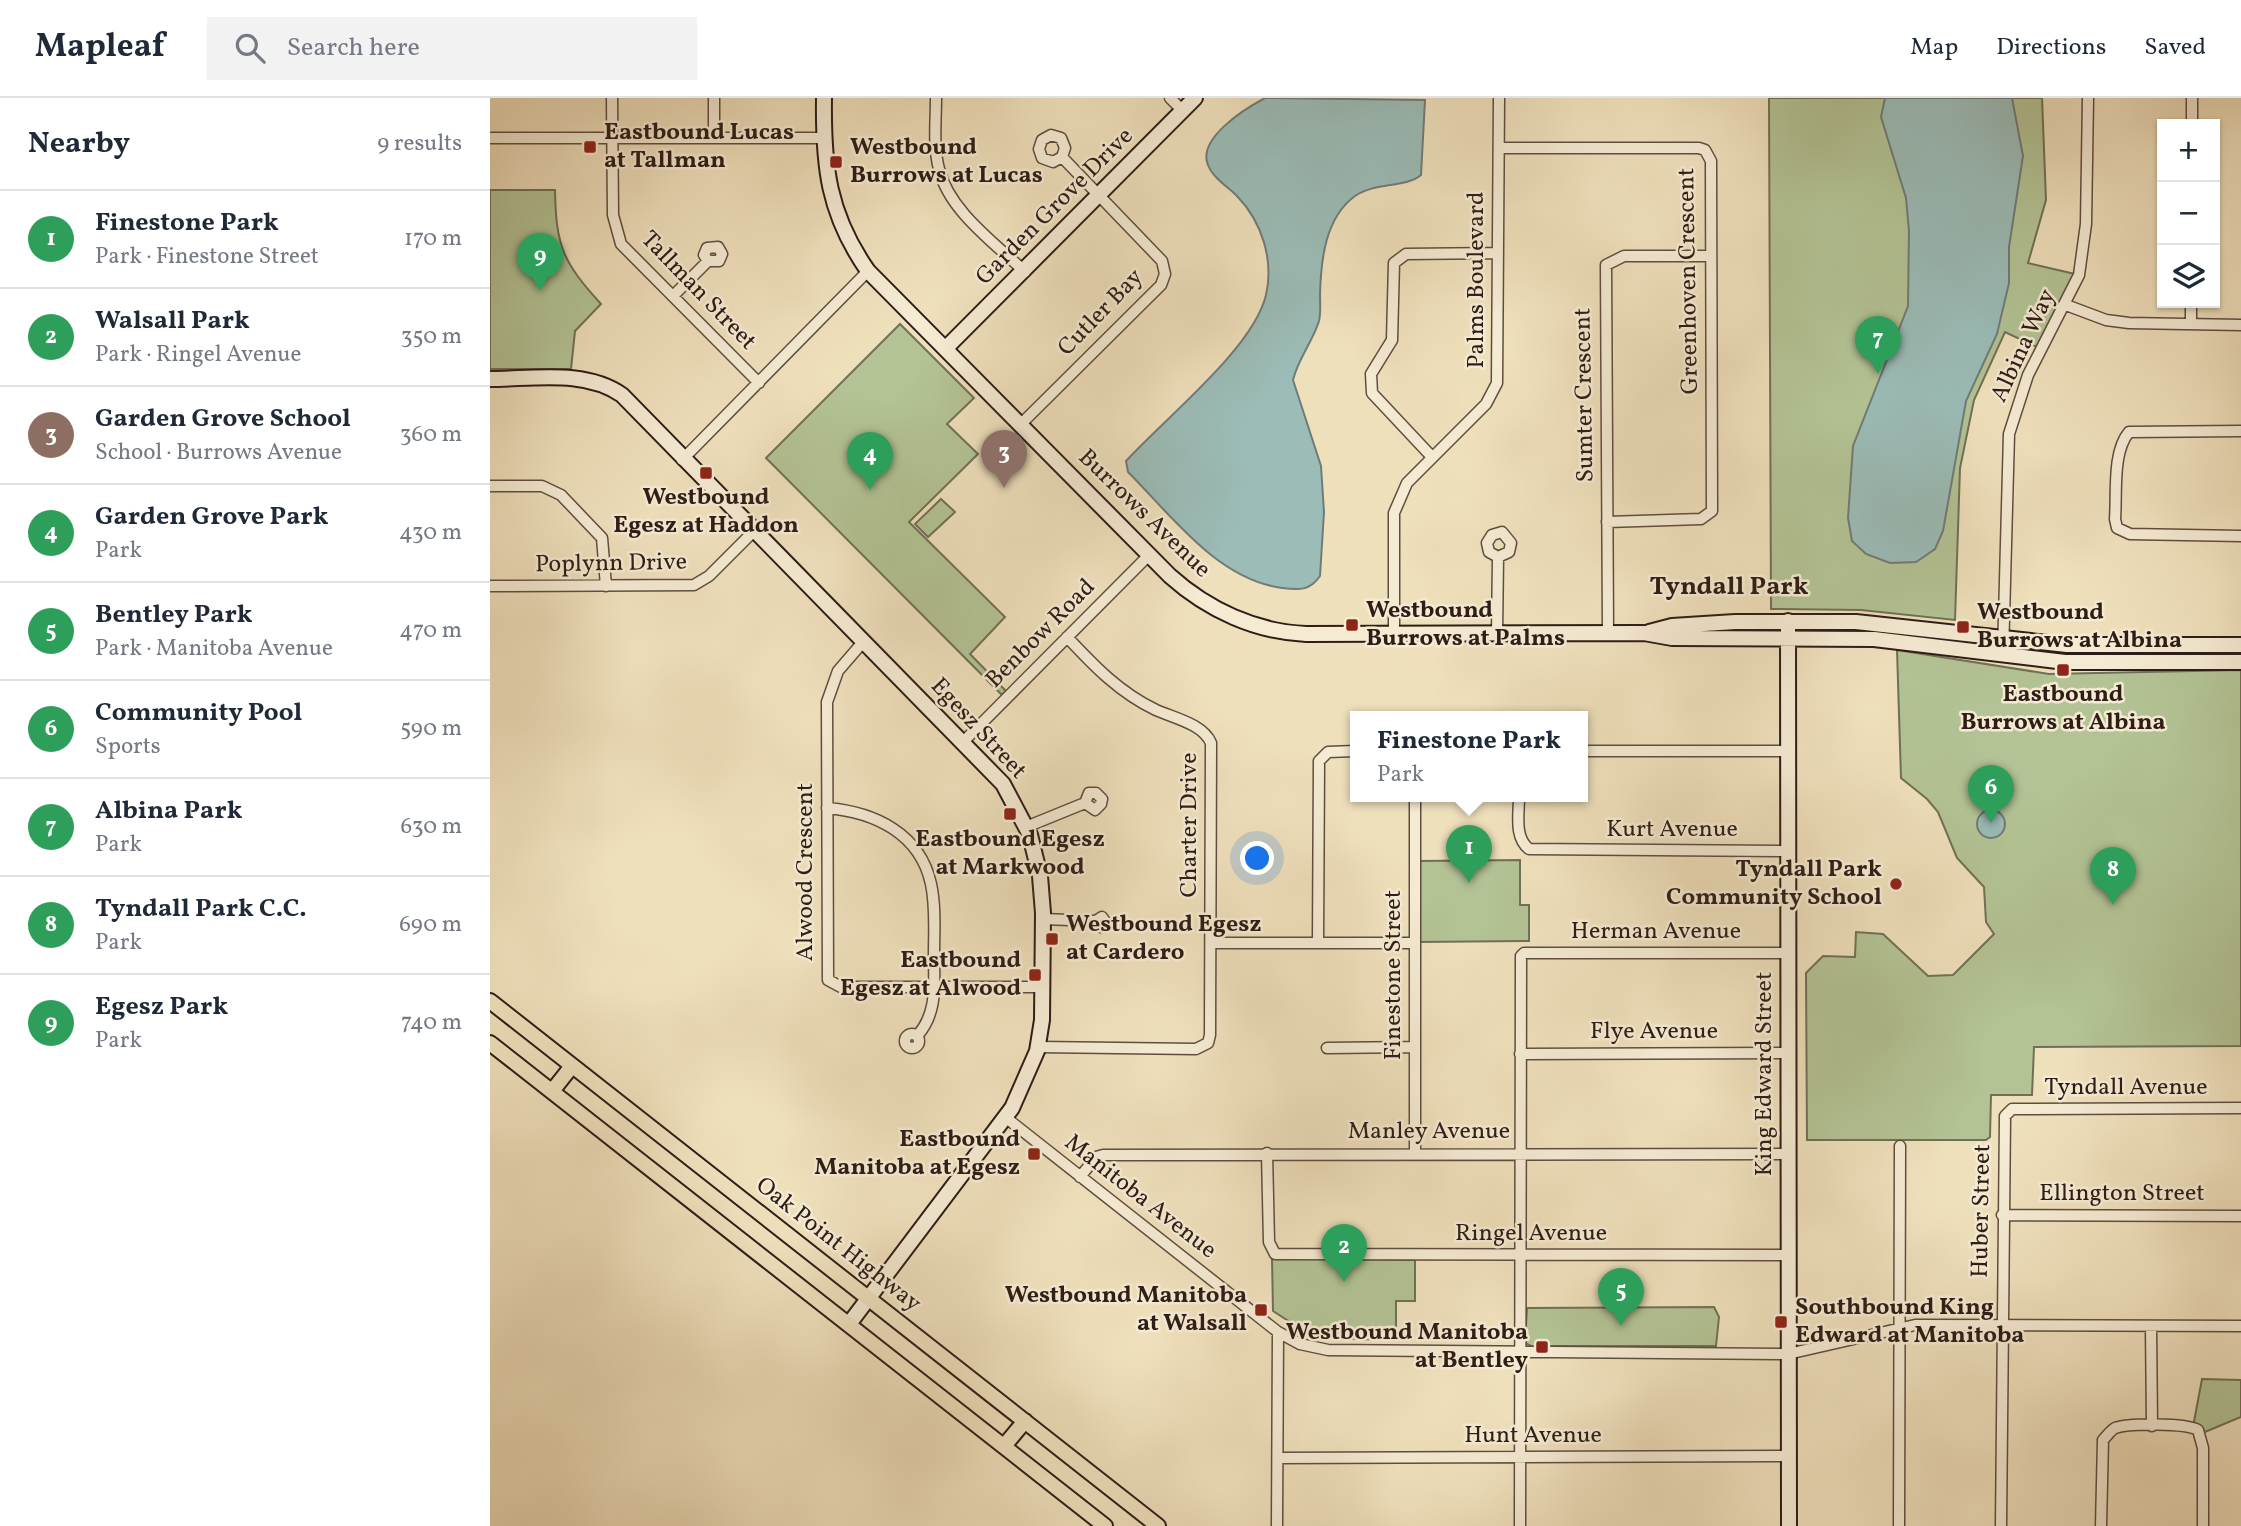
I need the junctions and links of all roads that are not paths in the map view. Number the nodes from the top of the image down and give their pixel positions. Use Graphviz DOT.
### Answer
graph roads {
  1 [pos="612,98"];
  2 [pos="714,98"];
  3 [pos="824,98"];
  4 [pos="936,98"];
  5 [pos="1170,98"];
  6 [pos="1195,98"];
  7 [pos="1499,98"];
  8 [pos="2088,98"];
  9 [pos="2192,98"];
  10 [pos="1182,110"];
  11 [pos="2192,119"];
  12 [pos="490,138"];
  13 [pos="612,138"];
  14 [pos="714,138"];
  15 [pos="824,138"];
  16 [pos="1499,148"];
  17 [pos="1062,157"];
  18 [pos="1099,196"];
  19 [pos="1498,253"];
  20 [pos="1711,256"];
  21 [pos="708,261"];
  22 [pos="868,271"];
  23 [pos="1025,272"];
  24 [pos="673,296"];
  25 [pos="2066,305"];
  26 [pos="2191,308"];
  27 [pos="2191,324"];
  28 [pos="2241,325"];
  29 [pos="946,348"];
  30 [pos="490,379"];
  31 [pos="759,383"];
  32 [pos="1021,424"];
  33 [pos="2241,431"];
  34 [pos="1432,457"];
  35 [pos="682,460"];
  36 [pos="490,486"];
  37 [pos="1607,522"];
  38 [pos="752,532"];
  39 [pos="2241,536"];
  40 [pos="1149,555"];
  41 [pos="1498,557"];
  42 [pos="490,586"];
  43 [pos="606,586"];
  44 [pos="1788,621"];
  45 [pos="1497,633"];
  46 [pos="1608,633"];
  47 [pos="1644,633"];
  48 [pos="1394,634"];
  49 [pos="1067,637"];
  50 [pos="2004,637"];
  51 [pos="1788,640"];
  52 [pos="863,642"];
  53 [pos="2241,645"];
  54 [pos="2003,654"];
  55 [pos="2241,662"];
  56 [pos="963,742"];
  57 [pos="1350,751"];
  58 [pos="1588,751"];
  59 [pos="1788,751"];
  60 [pos="1415,802"];
  61 [pos="1520,802"];
  62 [pos="1085,803"];
  63 [pos="827,808"];
  64 [pos="1026,827"];
  65 [pos="1788,851"];
  66 [pos="1043,919"];
  67 [pos="1096,921"];
  68 [pos="1212,943"];
  69 [pos="1318,943"];
  70 [pos="1415,943"];
  71 [pos="1787,953"];
  72 [pos="1042,987"];
  73 [pos="934,988"];
  74 [pos="490,1001"];
  75 [pos="917,1036"];
  76 [pos="490,1043"];
  77 [pos="1038,1047"];
  78 [pos="1415,1047"];
  79 [pos="1327,1048"];
  80 [pos="1788,1053"];
  81 [pos="1520,1054"];
  82 [pos="572,1066"];
  83 [pos="553,1090"];
  84 [pos="2241,1108"];
  85 [pos="2012,1109"];
  86 [pos="1005,1117"];
  87 [pos="1900,1146"];
  88 [pos="1267,1153"];
  89 [pos="1415,1153"];
  90 [pos="1520,1154"];
  91 [pos="1787,1154"];
  92 [pos="1080,1177"];
  93 [pos="2002,1215"];
  94 [pos="2241,1216"];
  95 [pos="1520,1255"];
  96 [pos="1788,1255"];
  97 [pos="869,1298"];
  98 [pos="849,1324"];
  99 [pos="2002,1324"];
  100 [pos="2241,1325"];
  101 [pos="2151,1326"];
  102 [pos="1899,1327"];
  103 [pos="1278,1332"];
  104 [pos="1520,1353"];
  105 [pos="1788,1354"];
  106 [pos="1025,1421"];
  107 [pos="2152,1426"];
  108 [pos="1004,1446"];
  109 [pos="1788,1456"];
  110 [pos="1520,1457"];
  111 [pos="1278,1458"];
  112 [pos="1105,1526"];
  113 [pos="1158,1526"];
  114 [pos="1277,1526"];
  115 [pos="1520,1526"];
  116 [pos="1788,1526"];
  117 [pos="1899,1526"];
  118 [pos="2001,1526"];
  119 [pos="2101,1526"];
  120 [pos="2203,1526"];
  1 -- 13 [label="street, Tallman Street"];
  2 -- 14 [label="street"];
  3 -- 15 [label="street, Burrows Avenue"];
  4 -- 23 [label="street"];
  5 -- 10 [label="street"];
  6 -- 10 [label="street, Garden Grove Drive"];
  7 -- 16 [label="street, Palms Boulevard"];
  8 -- 25 [label="street, Albina Way"];
  9 -- 11 [label="street"];
  10 -- 18 [label="street, Garden Grove Drive"];
  12 -- 13 [label="street"];
  13 -- 14 [label="street"];
  13 -- 24 [label="street, Tallman Street"];
  14 -- 15 [label="street"];
  15 -- 22 [label="street, Burrows Avenue"];
  16 -- 19 [label="street, Palms Boulevard"];
  16 -- 20 [label="street, Greenhoven Crescent"];
  17 -- 18 [label="street"];
  18 -- 23 [label="street, Garden Grove Drive"];
  18 -- 32 [label="street, Cutler Bay"];
  19 -- 34 [label="street, Palms Boulevard"];
  19 -- 34 [label="street"];
  20 -- 37 [label="street, Greenhoven Crescent"];
  20 -- 37 [label="street, Sumter Crescent"];
  21 -- 24 [label="street"];
  22 -- 29 [label="street, Burrows Avenue"];
  22 -- 31 [label="street"];
  23 -- 29 [label="street, Garden Grove Drive"];
  24 -- 31 [label="street, Tallman Street"];
  25 -- 27 [label="street"];
  25 -- 50 [label="street, Albina Way"];
  26 -- 27 [label="street"];
  27 -- 28 [label="street"];
  29 -- 32 [label="street, Burrows Avenue"];
  30 -- 35 [label="street, Egesz Street"];
  31 -- 35 [label="street"];
  32 -- 40 [label="street, Burrows Avenue"];
  33 -- 39 [label="street"];
  34 -- 48 [label="street, Palms Boulevard"];
  35 -- 38 [label="street, Egesz Street"];
  36 -- 43 [label="street"];
  37 -- 46 [label="street, Sumter Crescent"];
  38 -- 43 [label="street, Poplynn Drive"];
  38 -- 52 [label="street, Egesz Street"];
  40 -- 48 [label="street, Burrows Avenue"];
  40 -- 49 [label="street, Benbow Road"];
  41 -- 45 [label="street"];
  42 -- 43 [label="street, Poplynn Drive"];
  44 -- 47 [label="street, Burrows Avenue"];
  44 -- 50 [label="street, Burrows Avenue"];
  44 -- 51 [label="street, King Edward Street"];
  45 -- 46 [label="street, Burrows Avenue"];
  45 -- 48 [label="street, Burrows Avenue"];
  46 -- 47 [label="street, Burrows Avenue"];
  47 -- 51 [label="street, Burrows Avenue"];
  49 -- 56 [label="street, Benbow Road"];
  49 -- 68 [label="street, Charter Drive"];
  50 -- 53 [label="street, Burrows Avenue"];
  50 -- 54 [label="street, Albina Way"];
  51 -- 54 [label="street, Burrows Avenue"];
  51 -- 59 [label="street, King Edward Street"];
  52 -- 56 [label="street, Egesz Street"];
  52 -- 63 [label="street, Alwood Crescent"];
  54 -- 55 [label="street, Burrows Avenue"];
  56 -- 64 [label="street, Egesz Street"];
  57 -- 69 [label="street"];
  58 -- 59 [label="street"];
  59 -- 65 [label="street, King Edward Street"];
  60 -- 70 [label="street, Finestone Street"];
  61 -- 65 [label="street, Kurt Avenue"];
  62 -- 64 [label="street"];
  63 -- 73 [label="street"];
  63 -- 73 [label="street, Alwood Crescent"];
  64 -- 66 [label="street, Egesz Street"];
  65 -- 71 [label="street, King Edward Street"];
  66 -- 67 [label="street"];
  66 -- 72 [label="street, Egesz Street"];
  68 -- 69 [label="street"];
  68 -- 77 [label="street, Charter Drive"];
  69 -- 70 [label="street"];
  70 -- 78 [label="street, Finestone Street"];
  71 -- 80 [label="street, King Edward Street"];
  71 -- 81 [label="street, Herman Avenue"];
  72 -- 73 [label="street, Alwood Crescent"];
  72 -- 77 [label="street, Egesz Street"];
  73 -- 75 [label="street"];
  74 -- 82 [label="main road, Oak Point Highway"];
  76 -- 83 [label="main road"];
  77 -- 86 [label="street, Egesz Street"];
  78 -- 79 [label="street"];
  78 -- 89 [label="street, Finestone Street"];
  80 -- 81 [label="street, Flye Avenue"];
  80 -- 91 [label="street, King Edward Street"];
  81 -- 90 [label="street"];
  82 -- 83 [label="main road"];
  82 -- 97 [label="main road, Oak Point Highway"];
  83 -- 98 [label="main road"];
  84 -- 85 [label="street, Tyndall Avenue"];
  85 -- 93 [label="street, Huber Street"];
  86 -- 92 [label="street, Manitoba Avenue"];
  86 -- 97 [label="street, Egesz Street"];
  87 -- 102 [label="street"];
  88 -- 89 [label="street, Manley Avenue"];
  88 -- 92 [label="street, Manley Avenue"];
  88 -- 95 [label="street, Ringel Avenue"];
  89 -- 90 [label="street, Manley Avenue"];
  90 -- 91 [label="street, Manley Avenue"];
  90 -- 95 [label="street"];
  91 -- 96 [label="street, King Edward Street"];
  92 -- 103 [label="street, Manitoba Avenue"];
  93 -- 94 [label="street, Ellington Street"];
  93 -- 99 [label="street, Huber Street"];
  95 -- 96 [label="street, Ringel Avenue"];
  95 -- 104 [label="street"];
  96 -- 105 [label="street, King Edward Street"];
  97 -- 98 [label="street, Egesz Street"];
  97 -- 106 [label="main road, Oak Point Highway"];
  98 -- 108 [label="main road"];
  99 -- 101 [label="street, Manitoba Avenue"];
  99 -- 102 [label="street, Manitoba Avenue"];
  99 -- 118 [label="street, Huber Street"];
  100 -- 101 [label="street, Manitoba Avenue"];
  101 -- 107 [label="street"];
  102 -- 105 [label="street, Manitoba Avenue"];
  102 -- 117 [label="street"];
  103 -- 104 [label="street, Manitoba Avenue"];
  103 -- 111 [label="street"];
  104 -- 105 [label="street, Manitoba Avenue"];
  104 -- 110 [label="street"];
  105 -- 109 [label="street, King Edward Street"];
  106 -- 108 [label="main road"];
  106 -- 113 [label="main road, Oak Point Highway"];
  107 -- 119 [label="street"];
  107 -- 120 [label="street"];
  108 -- 112 [label="main road"];
  109 -- 110 [label="street, Hunt Avenue"];
  109 -- 116 [label="street, King Edward Street"];
  110 -- 111 [label="street, Hunt Avenue"];
  110 -- 115 [label="street"];
  111 -- 114 [label="street"];
}
